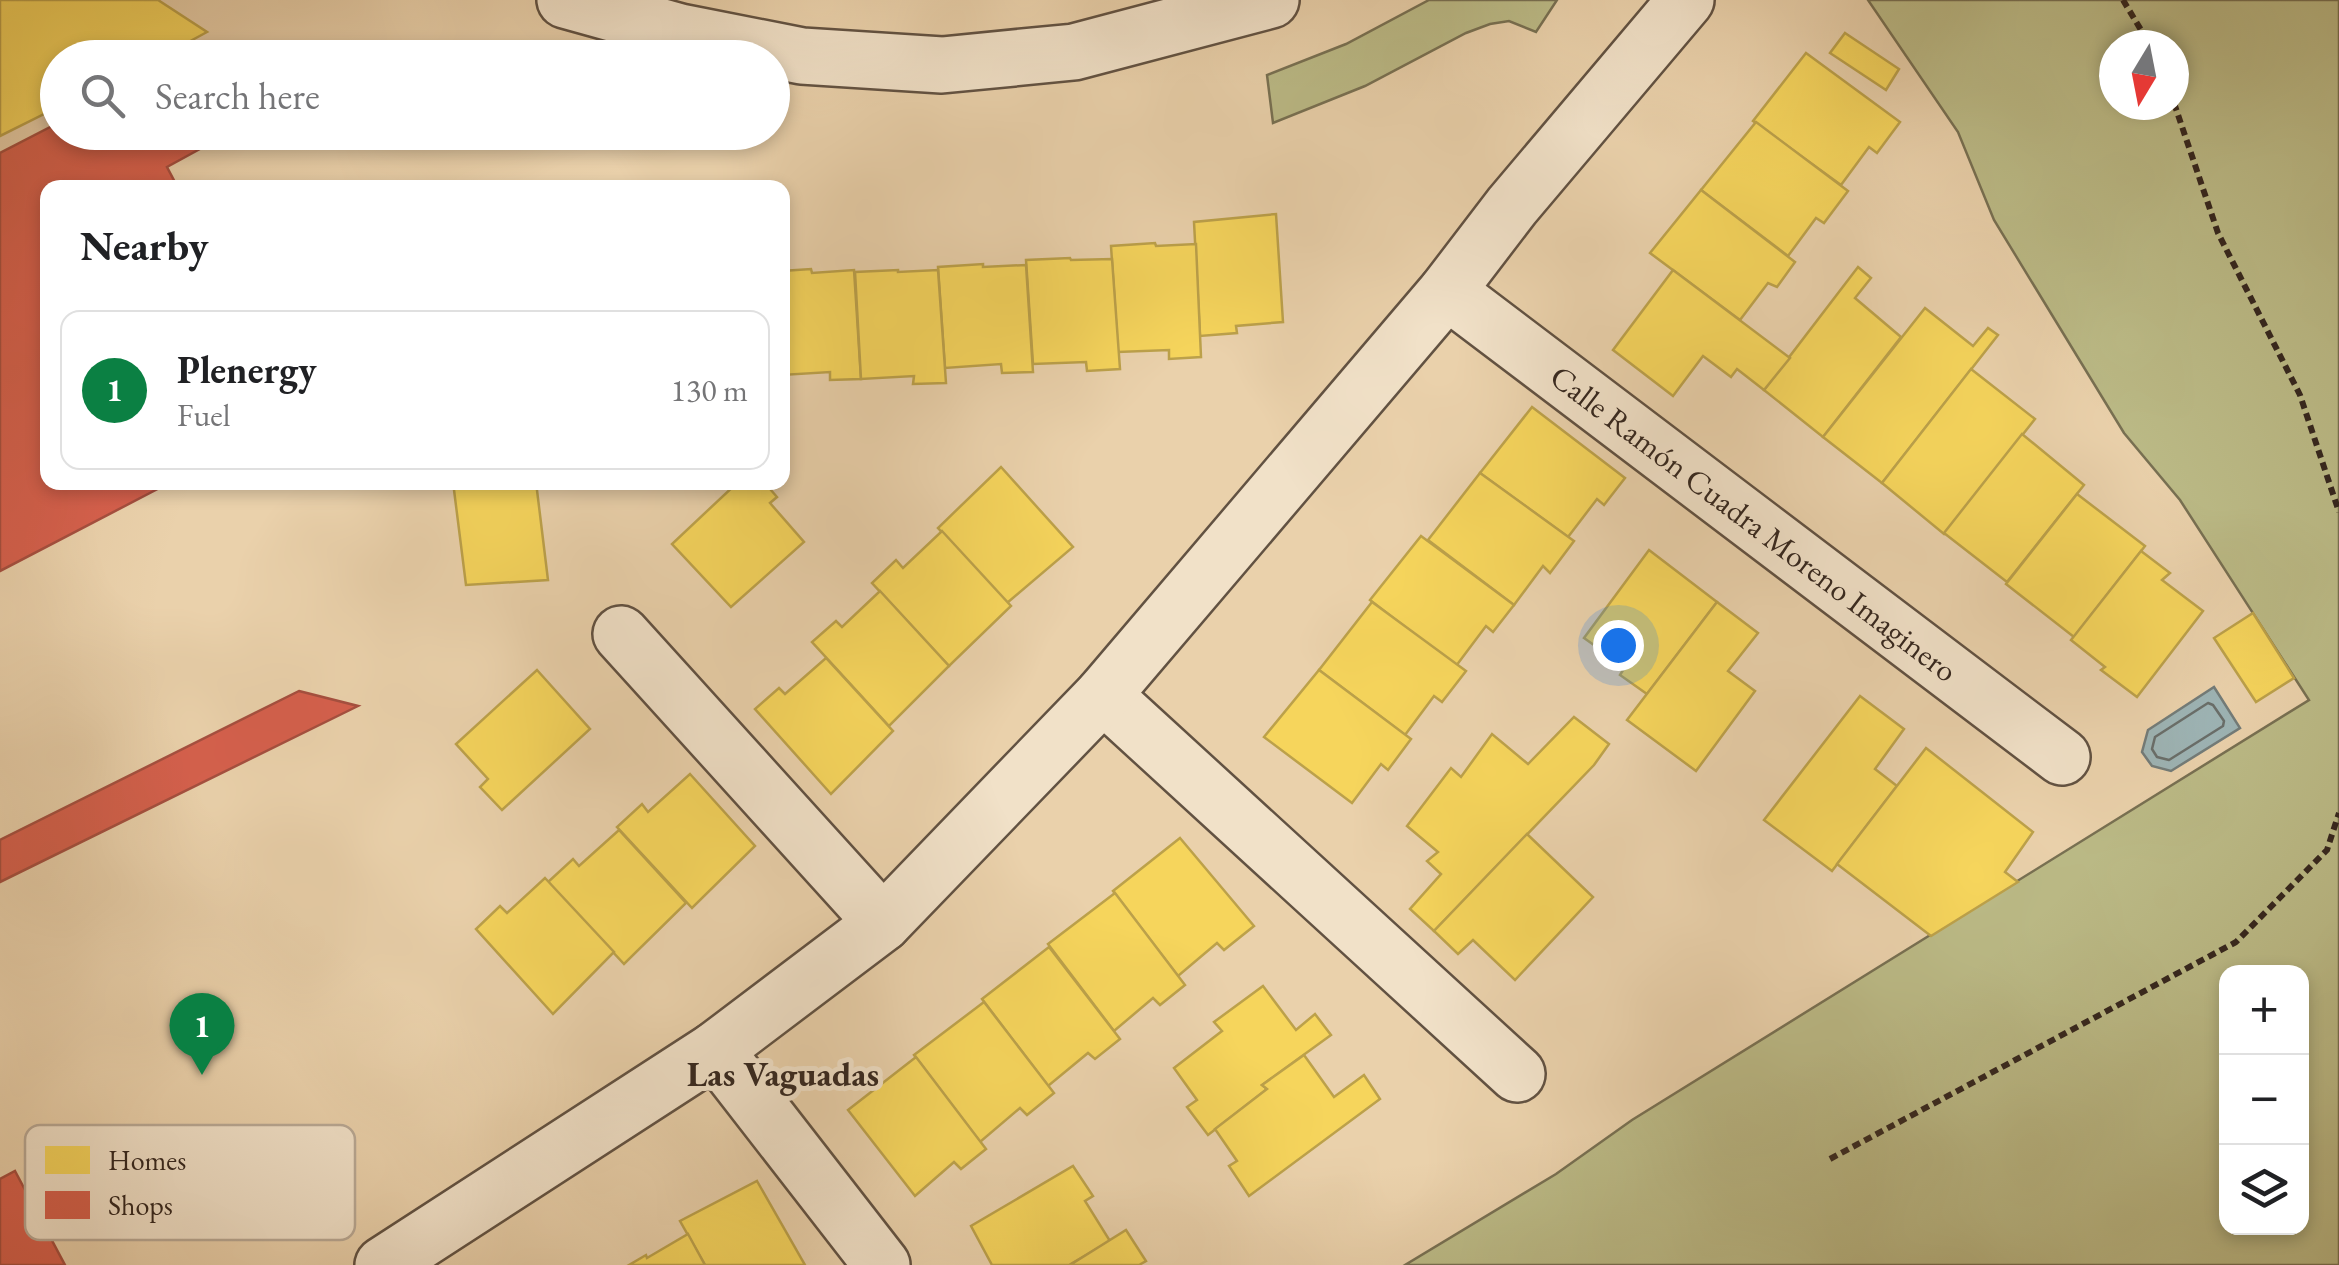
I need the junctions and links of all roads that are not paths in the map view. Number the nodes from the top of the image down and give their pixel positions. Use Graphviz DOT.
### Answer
graph roads {
  1 [pos="566,0"];
  2 [pos="1270,0"];
  3 [pos="1686,0"];
  4 [pos="721,40"];
  5 [pos="790,54"];
  6 [pos="1447,291"];
  7 [pos="621,634"];
  8 [pos="1103,695"];
  9 [pos="2062,757"];
  10 [pos="884,922"];
  11 [pos="715,1050"];
  12 [pos="1517,1074"];
  13 [pos="383,1265"];
  14 [pos="882,1265"];
  1 -- 4 [label="street"];
  2 -- 5 [label="street"];
  3 -- 6 [label="street"];
  6 -- 8 [label="street"];
  6 -- 9 [label="street, Calle Ramón Cuadra Moreno Imaginero"];
  7 -- 10 [label="street"];
  8 -- 10 [label="street"];
  8 -- 12 [label="street"];
  10 -- 11 [label="street"];
  11 -- 13 [label="street"];
  11 -- 14 [label="street"];
}
